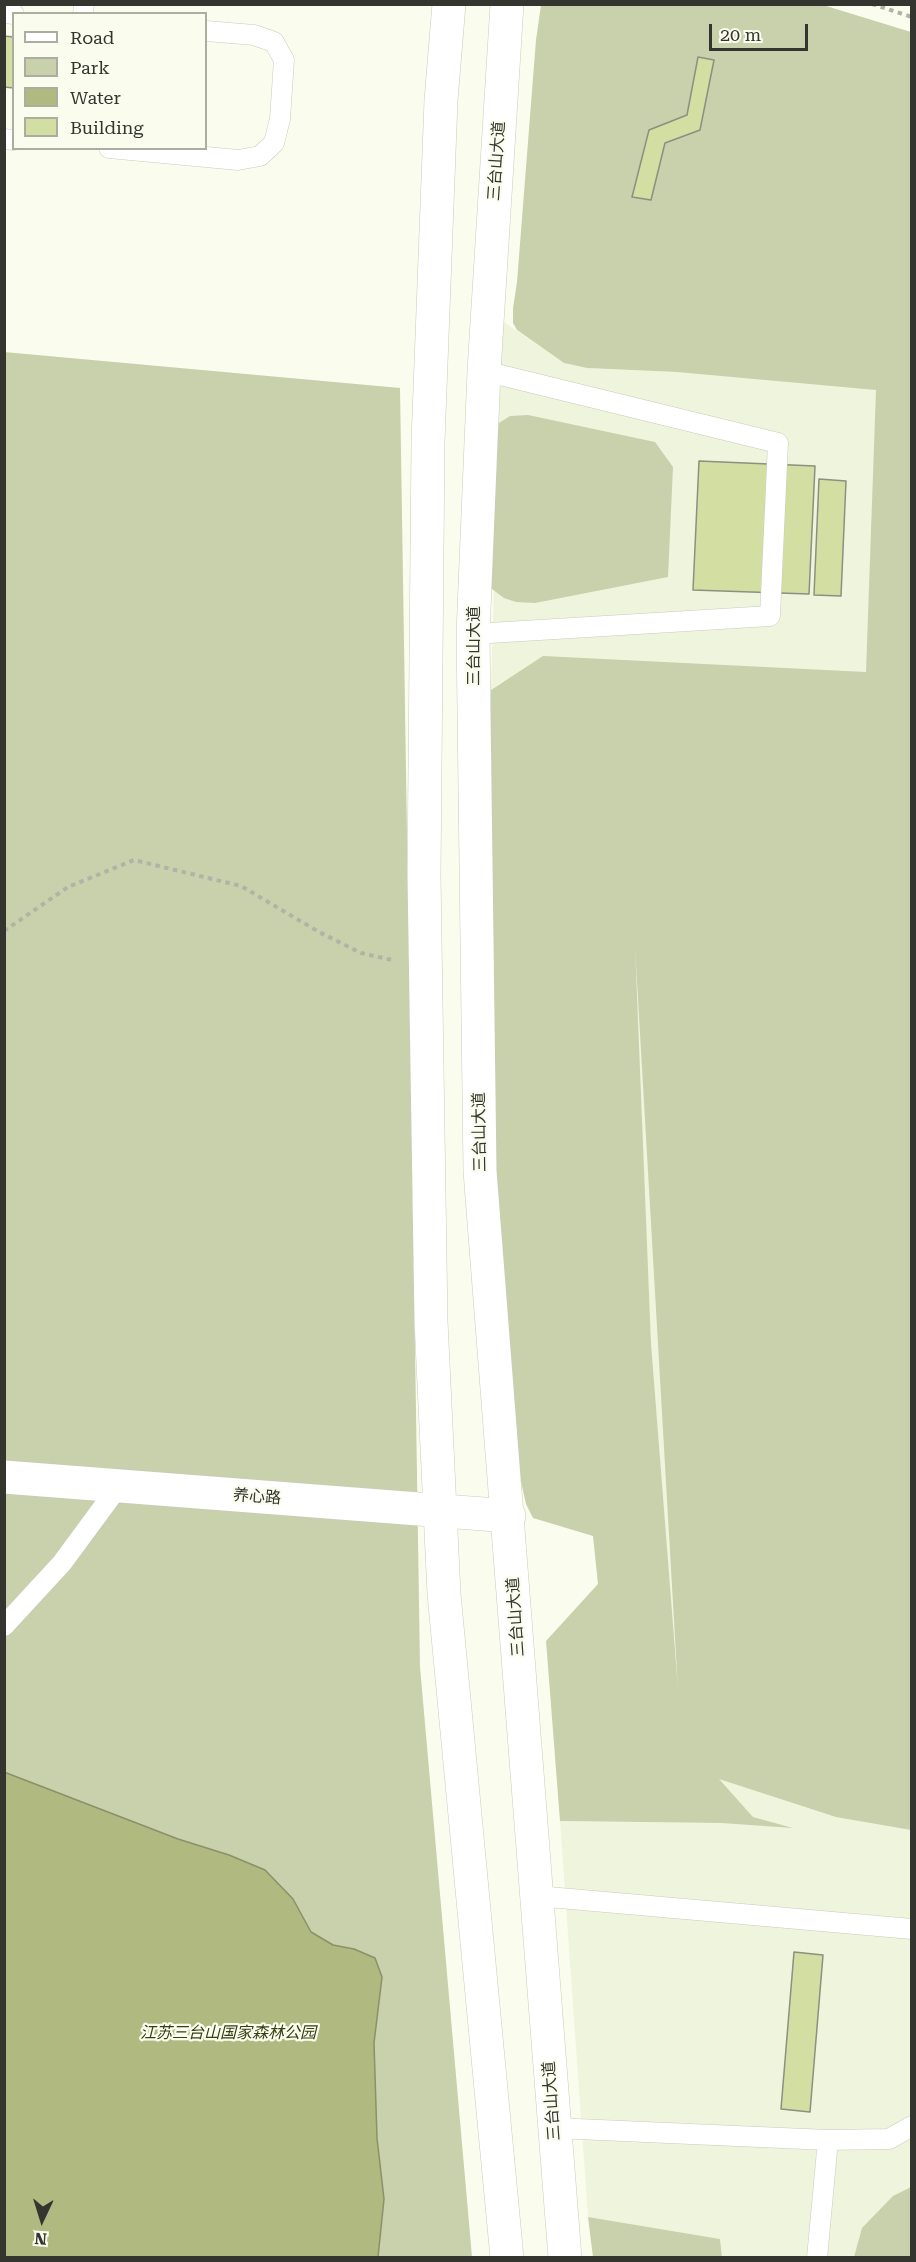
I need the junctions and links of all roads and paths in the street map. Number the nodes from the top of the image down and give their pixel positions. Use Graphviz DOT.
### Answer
graph roads {
  1 [pos="449,4"];
  2 [pos="507,4"];
  3 [pos="872,4"];
  4 [pos="912,17"];
  5 [pos="207,31"];
  6 [pos="130,150"];
  7 [pos="484,370"];
  8 [pos="473,634"];
  9 [pos="4,931"];
  10 [pos="425,966"];
  11 [pos="4,1477"];
  12 [pos="118,1487"];
  13 [pos="440,1511"];
  14 [pos="509,1516"];
  15 [pos="4,1626"];
  16 [pos="537,1896"];
  17 [pos="912,1929"];
  18 [pos="554,2128"];
  19 [pos="910,2131"];
  20 [pos="828,2140"];
  21 [pos="507,2258"];
  22 [pos="565,2258"];
  23 [pos="818,2258"];
  1 -- 10 [label="main road"];
  2 -- 7 [label="main road, 三台山大道"];
  3 -- 4 [label="path"];
  5 -- 6 [label="lane"];
  7 -- 8 [label="main road, 三台山大道"];
  7 -- 8 [label="lane"];
  8 -- 14 [label="main road, 三台山大道"];
  9 -- 10 [label="path"];
  10 -- 13 [label="main road"];
  11 -- 12 [label="main road, 养心路"];
  12 -- 13 [label="main road, 养心路"];
  12 -- 15 [label="lane"];
  13 -- 14 [label="main road, 养心路"];
  13 -- 21 [label="main road"];
  14 -- 16 [label="main road, 三台山大道"];
  16 -- 17 [label="lane"];
  16 -- 18 [label="main road, 三台山大道"];
  18 -- 20 [label="lane"];
  18 -- 22 [label="main road, 三台山大道"];
  19 -- 20 [label="lane"];
  20 -- 23 [label="lane"];
}
